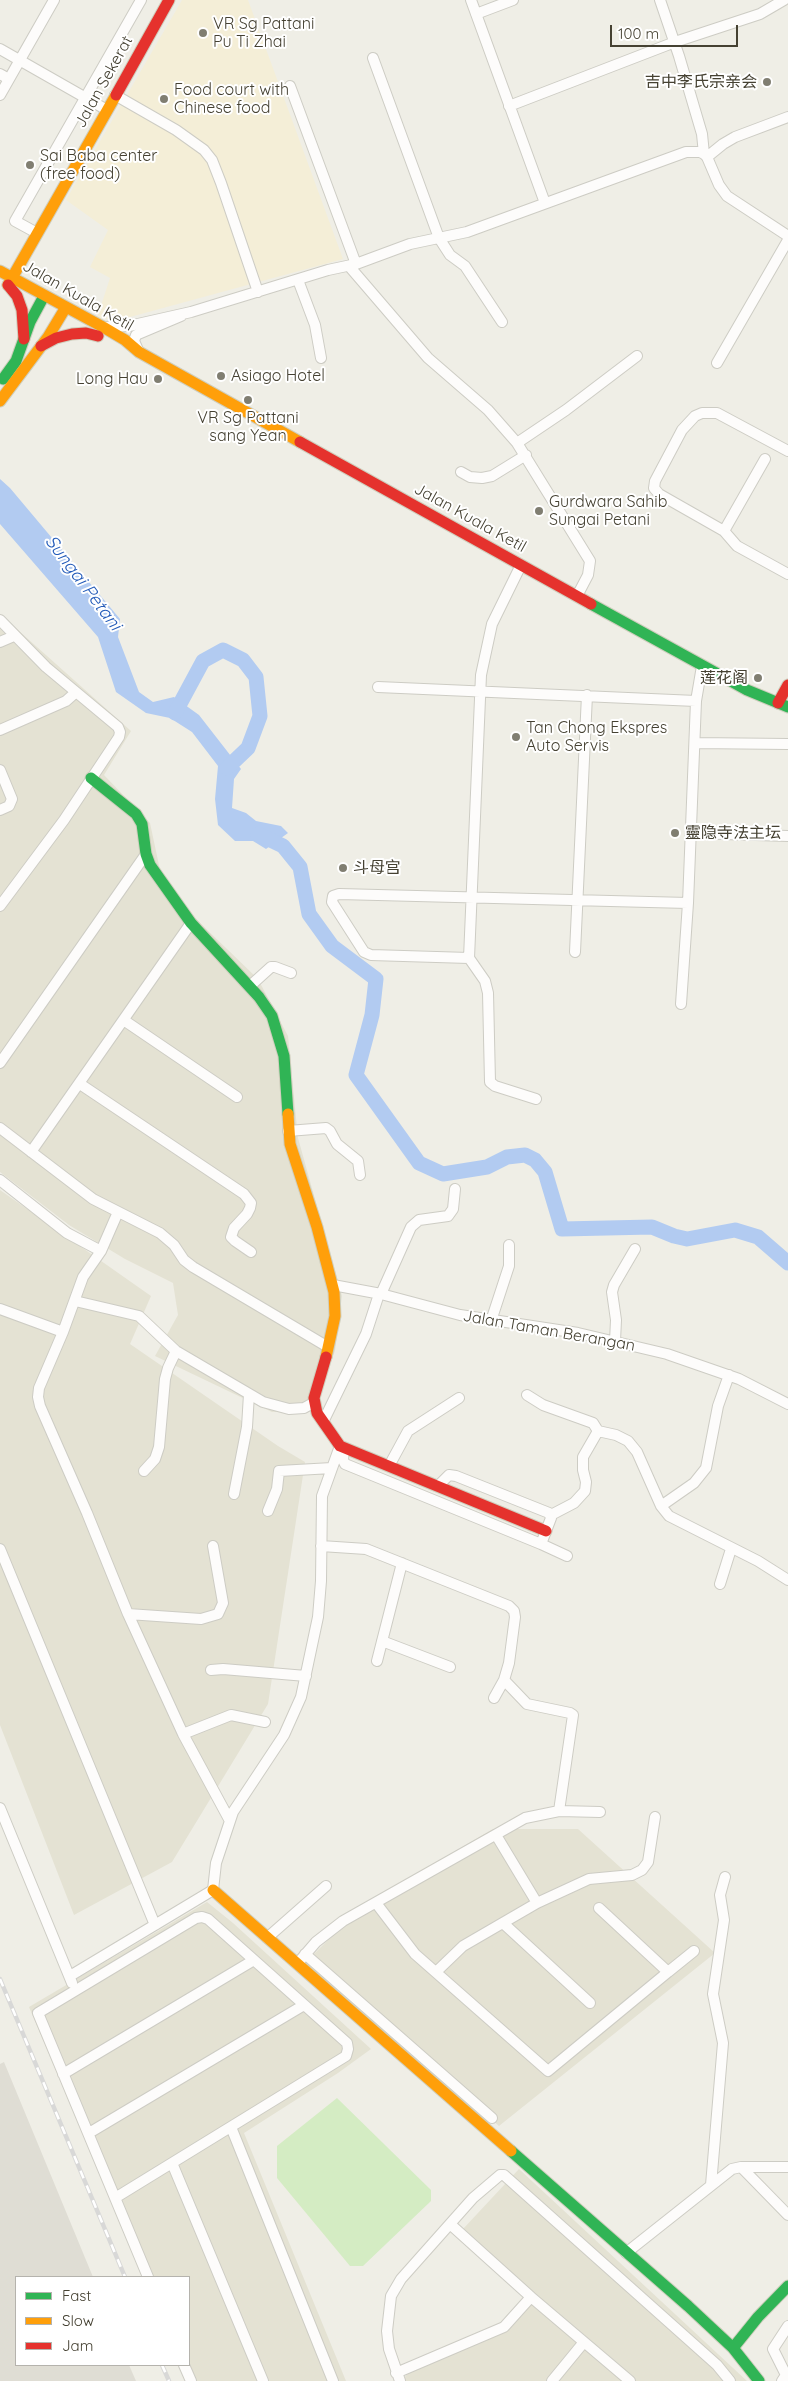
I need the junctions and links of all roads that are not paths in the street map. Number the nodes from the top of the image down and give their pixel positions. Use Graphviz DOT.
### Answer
graph roads {
  1 [pos="54,0"];
  2 [pos="141,0"];
  3 [pos="169,0"];
  4 [pos="471,0"];
  5 [pos="513,0"];
  6 [pos="660,0"];
  7 [pos="784,0"];
  8 [pos="476,14"];
  9 [pos="675,42"];
  10 [pos="0,49"];
  11 [pos="373,58"];
  12 [pos="20,60"];
  13 [pos="5,76"];
  14 [pos="290,86"];
  15 [pos="0,95"];
  16 [pos="116,95"];
  17 [pos="86,98"];
  18 [pos="509,106"];
  19 [pos="107,110"];
  20 [pos="788,117"];
  21 [pos="705,156"];
  22 [pos="545,203"];
  23 [pos="37,233"];
  24 [pos="788,236"];
  25 [pos="439,238"];
  26 [pos="788,240"];
  27 [pos="352,265"];
  28 [pos="0,271"];
  29 [pos="298,280"];
  30 [pos="7,281"];
  31 [pos="258,292"];
  32 [pos="42,299"];
  33 [pos="63,311"];
  34 [pos="190,312"];
  35 [pos="30,322"];
  36 [pos="502,322"];
  37 [pos="51,332"];
  38 [pos="101,332"];
  39 [pos="24,339"];
  40 [pos="41,346"];
  41 [pos="139,352"];
  42 [pos="637,356"];
  43 [pos="321,358"];
  44 [pos="717,363"];
  45 [pos="2,393"];
  46 [pos="517,442"];
  47 [pos="788,451"];
  48 [pos="526,455"];
  49 [pos="765,459"];
  50 [pos="461,472"];
  51 [pos="724,531"];
  52 [pos="521,565"];
  53 [pos="788,574"];
  54 [pos="577,596"];
  55 [pos="0,620"];
  56 [pos="14,636"];
  57 [pos="0,642"];
  58 [pos="702,666"];
  59 [pos="788,685"];
  60 [pos="378,687"];
  61 [pos="480,690"];
  62 [pos="76,693"];
  63 [pos="587,695"];
  64 [pos="696,701"];
  65 [pos="783,705"];
  66 [pos="0,730"];
  67 [pos="695,743"];
  68 [pos="788,744"];
  69 [pos="0,770"];
  70 [pos="91,778"];
  71 [pos="0,810"];
  72 [pos="691,833"];
  73 [pos="788,836"];
  74 [pos="146,854"];
  75 [pos="4,893"];
  76 [pos="470,898"];
  77 [pos="576,901"];
  78 [pos="688,903"];
  79 [pos="0,906"];
  80 [pos="191,923"];
  81 [pos="575,952"];
  82 [pos="470,958"];
  83 [pos="291,973"];
  84 [pos="250,986"];
  85 [pos="681,1004"];
  86 [pos="124,1021"];
  87 [pos="0,1063"];
  88 [pos="80,1084"];
  89 [pos="238,1097"];
  90 [pos="536,1099"];
  91 [pos="0,1128"];
  92 [pos="288,1131"];
  93 [pos="31,1152"];
  94 [pos="360,1175"];
  95 [pos="0,1180"];
  96 [pos="455,1189"];
  97 [pos="118,1212"];
  98 [pos="509,1245"];
  99 [pos="636,1249"];
  100 [pos="101,1251"];
  101 [pos="251,1252"];
  102 [pos="333,1285"];
  103 [pos="380,1294"];
  104 [pos="75,1301"];
  105 [pos="0,1309"];
  106 [pos="491,1321"];
  107 [pos="63,1332"];
  108 [pos="615,1341"];
  109 [pos="328,1347"];
  110 [pos="176,1351"];
  111 [pos="729,1375"];
  112 [pos="249,1394"];
  113 [pos="527,1395"];
  114 [pos="459,1398"];
  115 [pos="313,1403"];
  116 [pos="788,1404"];
  117 [pos="323,1422"];
  118 [pos="598,1431"];
  119 [pos="342,1447"];
  120 [pos="389,1466"];
  121 [pos="332,1468"];
  122 [pos="144,1471"];
  123 [pos="438,1486"];
  124 [pos="234,1494"];
  125 [pos="661,1506"];
  126 [pos="268,1511"];
  127 [pos="551,1515"];
  128 [pos="546,1531"];
  129 [pos="541,1544"];
  130 [pos="213,1546"];
  131 [pos="321,1546"];
  132 [pos="731,1548"];
  133 [pos="0,1549"];
  134 [pos="567,1556"];
  135 [pos="402,1563"];
  136 [pos="788,1580"];
  137 [pos="720,1584"];
  138 [pos="128,1614"];
  139 [pos="382,1641"];
  140 [pos="377,1661"];
  141 [pos="450,1667"];
  142 [pos="211,1670"];
  143 [pos="306,1676"];
  144 [pos="504,1680"];
  145 [pos="494,1698"];
  146 [pos="265,1722"];
  147 [pos="183,1734"];
  148 [pos="0,1808"];
  149 [pos="559,1811"];
  150 [pos="600,1812"];
  151 [pos="655,1817"];
  152 [pos="230,1821"];
  153 [pos="496,1835"];
  154 [pos="725,1877"];
  155 [pos="326,1886"];
  156 [pos="213,1890"];
  157 [pos="376,1903"];
  158 [pos="537,1903"];
  159 [pos="599,1908"];
  160 [pos="503,1923"];
  161 [pos="155,1925"];
  162 [pos="267,1938"];
  163 [pos="694,1951"];
  164 [pos="305,1954"];
  165 [pos="254,1960"];
  166 [pos="297,1964"];
  167 [pos="436,1972"];
  168 [pos="668,1972"];
  169 [pos="70,1976"];
  170 [pos="75,1990"];
  171 [pos="590,2003"];
  172 [pos="304,2005"];
  173 [pos="63,2074"];
  174 [pos="492,2118"];
  175 [pos="231,2127"];
  176 [pos="89,2133"];
  177 [pos="172,2163"];
  178 [pos="741,2168"];
  179 [pos="788,2168"];
  180 [pos="711,2185"];
  181 [pos="115,2198"];
  182 [pos="788,2215"];
  183 [pos="450,2224"];
  184 [pos="626,2253"];
  185 [pos="148,2276"];
  186 [pos="788,2286"];
  187 [pos="531,2298"];
  188 [pos="788,2326"];
  189 [pos="584,2342"];
  190 [pos="732,2348"];
  191 [pos="184,2366"];
  192 [pos="398,2377"];
  193 [pos="785,2378"];
  194 [pos="190,2381"];
  195 [pos="263,2381"];
  196 [pos="333,2381"];
  197 [pos="552,2381"];
  198 [pos="630,2381"];
  199 [pos="730,2381"];
  200 [pos="759,2381"];
  1 -- 12 [label="street"];
  2 -- 17 [label="street"];
  3 -- 16 [label="street, Jalan Sekerat"];
  4 -- 8 [label="street"];
  5 -- 8 [label="street"];
  6 -- 9 [label="street"];
  7 -- 9 [label="street"];
  8 -- 18 [label="street"];
  9 -- 18 [label="street"];
  9 -- 21 [label="street"];
  10 -- 12 [label="street"];
  11 -- 25 [label="street"];
  12 -- 13 [label="street"];
  12 -- 17 [label="street"];
  13 -- 15 [label="street"];
  14 -- 27 [label="street"];
  16 -- 19 [label="street, Jalan Sekerat"];
  16 -- 31 [label="street"];
  17 -- 19 [label="street"];
  17 -- 23 [label="street"];
  18 -- 22 [label="street"];
  19 -- 23 [label="street, Jalan Sekerat"];
  20 -- 21 [label="street"];
  21 -- 22 [label="street"];
  21 -- 24 [label="street"];
  22 -- 25 [label="street"];
  23 -- 30 [label="street, Jalan Sekerat"];
  25 -- 27 [label="street"];
  25 -- 36 [label="street"];
  26 -- 44 [label="street"];
  27 -- 29 [label="street"];
  27 -- 46 [label="street"];
  28 -- 30 [label="street, Jalan Kuala Ketil"];
  29 -- 31 [label="street"];
  29 -- 43 [label="street"];
  30 -- 32 [label="street, Jalan Kuala Ketil"];
  30 -- 39 [label="street"];
  31 -- 34 [label="street"];
  32 -- 33 [label="street, Jalan Kuala Ketil"];
  32 -- 35 [label="street"];
  33 -- 37 [label="street"];
  33 -- 38 [label="street, Jalan Kuala Ketil"];
  34 -- 38 [label="street"];
  34 -- 41 [label="street"];
  35 -- 37 [label="street"];
  35 -- 39 [label="street"];
  37 -- 40 [label="street"];
  38 -- 40 [label="street"];
  38 -- 41 [label="street, Jalan Kuala Ketil"];
  39 -- 45 [label="street"];
  40 -- 45 [label="street"];
  41 -- 52 [label="street, Jalan Kuala Ketil"];
  42 -- 46 [label="street"];
  46 -- 48 [label="street"];
  47 -- 51 [label="street"];
  48 -- 50 [label="street"];
  48 -- 54 [label="street"];
  49 -- 51 [label="street"];
  51 -- 53 [label="street"];
  52 -- 54 [label="street, Jalan Kuala Ketil"];
  52 -- 61 [label="street"];
  54 -- 58 [label="street, Jalan Kuala Ketil"];
  55 -- 56 [label="street"];
  56 -- 57 [label="street"];
  56 -- 62 [label="street"];
  58 -- 64 [label="street"];
  58 -- 65 [label="street, Jalan Kuala Ketil"];
  59 -- 65 [label="street"];
  60 -- 61 [label="street"];
  61 -- 63 [label="street"];
  61 -- 76 [label="street"];
  62 -- 66 [label="street"];
  62 -- 70 [label="street"];
  63 -- 64 [label="street"];
  63 -- 77 [label="street"];
  64 -- 67 [label="street"];
  67 -- 68 [label="street"];
  67 -- 72 [label="street"];
  69 -- 71 [label="street"];
  70 -- 74 [label="street"];
  70 -- 75 [label="street"];
  72 -- 73 [label="street"];
  72 -- 78 [label="street"];
  74 -- 80 [label="street"];
  74 -- 87 [label="street"];
  75 -- 79 [label="street"];
  76 -- 77 [label="street"];
  76 -- 82 [label="street"];
  76 -- 82 [label="street"];
  77 -- 78 [label="street"];
  77 -- 81 [label="street"];
  78 -- 85 [label="street"];
  80 -- 84 [label="street"];
  80 -- 86 [label="street"];
  82 -- 90 [label="street"];
  83 -- 84 [label="street"];
  84 -- 92 [label="street"];
  86 -- 88 [label="street"];
  86 -- 89 [label="street"];
  88 -- 93 [label="street"];
  88 -- 101 [label="street"];
  91 -- 93 [label="street"];
  92 -- 94 [label="street"];
  92 -- 102 [label="street"];
  93 -- 97 [label="street"];
  95 -- 100 [label="street"];
  96 -- 103 [label="street"];
  97 -- 100 [label="street"];
  97 -- 109 [label="street"];
  98 -- 106 [label="street"];
  99 -- 108 [label="street"];
  100 -- 104 [label="street"];
  102 -- 103 [label="street, Jalan Taman Berangan"];
  102 -- 109 [label="street"];
  103 -- 106 [label="street, Jalan Taman Berangan"];
  103 -- 117 [label="street"];
  104 -- 107 [label="street"];
  104 -- 110 [label="street"];
  105 -- 107 [label="street"];
  106 -- 108 [label="street, Jalan Taman Berangan"];
  107 -- 138 [label="street"];
  108 -- 111 [label="street, Jalan Taman Berangan"];
  109 -- 115 [label="street"];
  110 -- 112 [label="street"];
  110 -- 122 [label="street"];
  111 -- 116 [label="street, Jalan Taman Berangan"];
  111 -- 125 [label="street"];
  112 -- 115 [label="street"];
  112 -- 124 [label="street"];
  113 -- 118 [label="street"];
  114 -- 120 [label="street"];
  115 -- 117 [label="street"];
  117 -- 119 [label="street"];
  118 -- 125 [label="street"];
  118 -- 127 [label="street"];
  119 -- 120 [label="street"];
  119 -- 121 [label="street"];
  119 -- 129 [label="street"];
  120 -- 123 [label="street"];
  121 -- 126 [label="street"];
  121 -- 131 [label="street"];
  123 -- 127 [label="street"];
  123 -- 128 [label="street"];
  125 -- 132 [label="street"];
  127 -- 128 [label="street"];
  128 -- 129 [label="street"];
  129 -- 134 [label="street"];
  130 -- 138 [label="street"];
  131 -- 135 [label="street"];
  131 -- 143 [label="street"];
  132 -- 136 [label="street"];
  132 -- 137 [label="street"];
  133 -- 161 [label="street"];
  135 -- 139 [label="street"];
  135 -- 144 [label="street"];
  138 -- 147 [label="street"];
  139 -- 140 [label="street"];
  139 -- 141 [label="street"];
  142 -- 143 [label="street"];
  143 -- 152 [label="street"];
  144 -- 145 [label="street"];
  144 -- 149 [label="street"];
  146 -- 147 [label="street"];
  147 -- 152 [label="street"];
  148 -- 169 [label="street"];
  149 -- 150 [label="street"];
  149 -- 153 [label="street"];
  151 -- 158 [label="street"];
  152 -- 156 [label="street"];
  153 -- 157 [label="street"];
  153 -- 158 [label="street"];
  154 -- 180 [label="street"];
  155 -- 162 [label="street"];
  156 -- 161 [label="street"];
  156 -- 162 [label="street"];
  157 -- 164 [label="street"];
  157 -- 167 [label="street"];
  158 -- 160 [label="street"];
  159 -- 168 [label="street"];
  160 -- 167 [label="street"];
  160 -- 171 [label="street"];
  161 -- 169 [label="street"];
  162 -- 166 [label="street"];
  163 -- 168 [label="street"];
  164 -- 166 [label="street"];
  164 -- 174 [label="street"];
  165 -- 170 [label="street"];
  165 -- 172 [label="street"];
  165 -- 173 [label="street"];
  166 -- 184 [label="street"];
  167 -- 168 [label="street"];
  169 -- 170 [label="street"];
  170 -- 173 [label="street"];
  172 -- 175 [label="street"];
  172 -- 176 [label="street"];
  173 -- 176 [label="street"];
  175 -- 177 [label="street"];
  175 -- 196 [label="street"];
  176 -- 181 [label="street"];
  177 -- 181 [label="street"];
  177 -- 195 [label="street"];
  178 -- 179 [label="street"];
  178 -- 180 [label="street"];
  178 -- 182 [label="street"];
  180 -- 184 [label="street"];
  181 -- 185 [label="street"];
  183 -- 187 [label="street"];
  183 -- 192 [label="street"];
  183 -- 199 [label="street"];
  184 -- 190 [label="street"];
  186 -- 190 [label="street"];
  187 -- 189 [label="street"];
  187 -- 192 [label="street"];
  188 -- 193 [label="street"];
  189 -- 197 [label="street"];
  189 -- 198 [label="street"];
  190 -- 200 [label="street"];
  191 -- 194 [label="street"];
}
